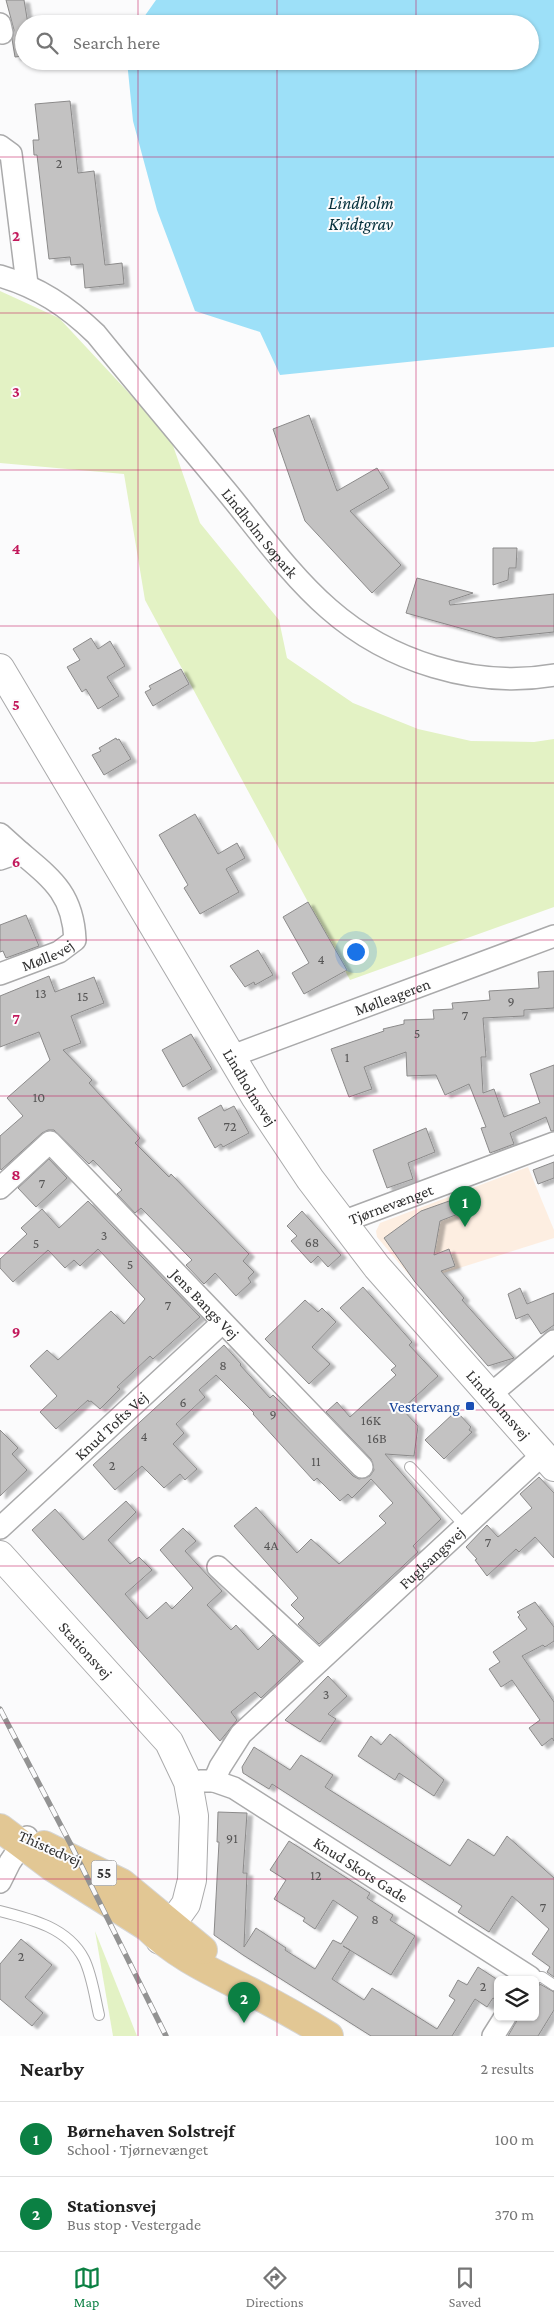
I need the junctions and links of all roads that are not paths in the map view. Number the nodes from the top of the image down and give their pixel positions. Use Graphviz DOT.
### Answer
graph roads {
  1 [pos="0,146"];
  2 [pos="0,276"];
  3 [pos="27,284"];
  4 [pos="0,668"];
  5 [pos="554,675"];
  6 [pos="0,834"];
  7 [pos="20,852"];
  8 [pos="0,859"];
  9 [pos="554,936"];
  10 [pos="0,974"];
  11 [pos="232,1056"];
  12 [pos="554,1143"];
  13 [pos="0,1188"];
  14 [pos="342,1222"];
  15 [pos="222,1323"];
  16 [pos="554,1341"];
  17 [pos="491,1394"];
  18 [pos="550,1462"];
  19 [pos="362,1467"];
  20 [pos="410,1467"];
  21 [pos="465,1526"];
  22 [pos="0,1528"];
  23 [pos="0,1555"];
  24 [pos="218,1567"];
  25 [pos="319,1661"];
  26 [pos="201,1781"];
  27 [pos="0,1827"];
  28 [pos="24,1841"];
  29 [pos="0,1882"];
  30 [pos="0,1911"];
  31 [pos="166,1932"];
  32 [pos="526,1976"];
  33 [pos="539,1977"];
  34 [pos="554,1985"];
  35 [pos="99,2015"];
  36 [pos="503,2021"];
  37 [pos="329,2036"];
  38 [pos="494,2036"];
  1 -- 3 [label="street"];
  2 -- 3 [label="street, Lindholm Søpark"];
  3 -- 5 [label="street, Lindholm Søpark"];
  4 -- 11 [label="street, Lindholmsvej"];
  6 -- 7 [label="street"];
  7 -- 8 [label="street"];
  7 -- 10 [label="street, Møllevej"];
  9 -- 11 [label="street, Mølleageren"];
  11 -- 14 [label="street, Lindholmsvej"];
  12 -- 14 [label="street, Tjørnevænget"];
  13 -- 15 [label="street, Jens Bangs Vej"];
  14 -- 17 [label="street, Lindholmsvej"];
  15 -- 19 [label="street, Jens Bangs Vej"];
  15 -- 22 [label="street, Knud Tofts Vej"];
  16 -- 17 [label="street"];
  17 -- 18 [label="street, Lindholmsvej"];
  18 -- 21 [label="street, Fuglsangsvej"];
  20 -- 21 [label="lane"];
  21 -- 25 [label="street, Fuglsangsvej"];
  23 -- 26 [label="street, Stationsvej"];
  24 -- 25 [label="street"];
  25 -- 26 [label="street, Fuglsangsvej"];
  26 -- 31 [label="street, Stationsvej"];
  26 -- 32 [label="street, Knud Skots Gade"];
  27 -- 28 [label="main road, Thistedvej / 55"];
  28 -- 29 [label="street"];
  28 -- 31 [label="main road, Thistedvej / 55"];
  30 -- 35 [label="lane"];
  31 -- 37 [label="main road, 55"];
  33 -- 34 [label="lane"];
  36 -- 38 [label="street"];
}
